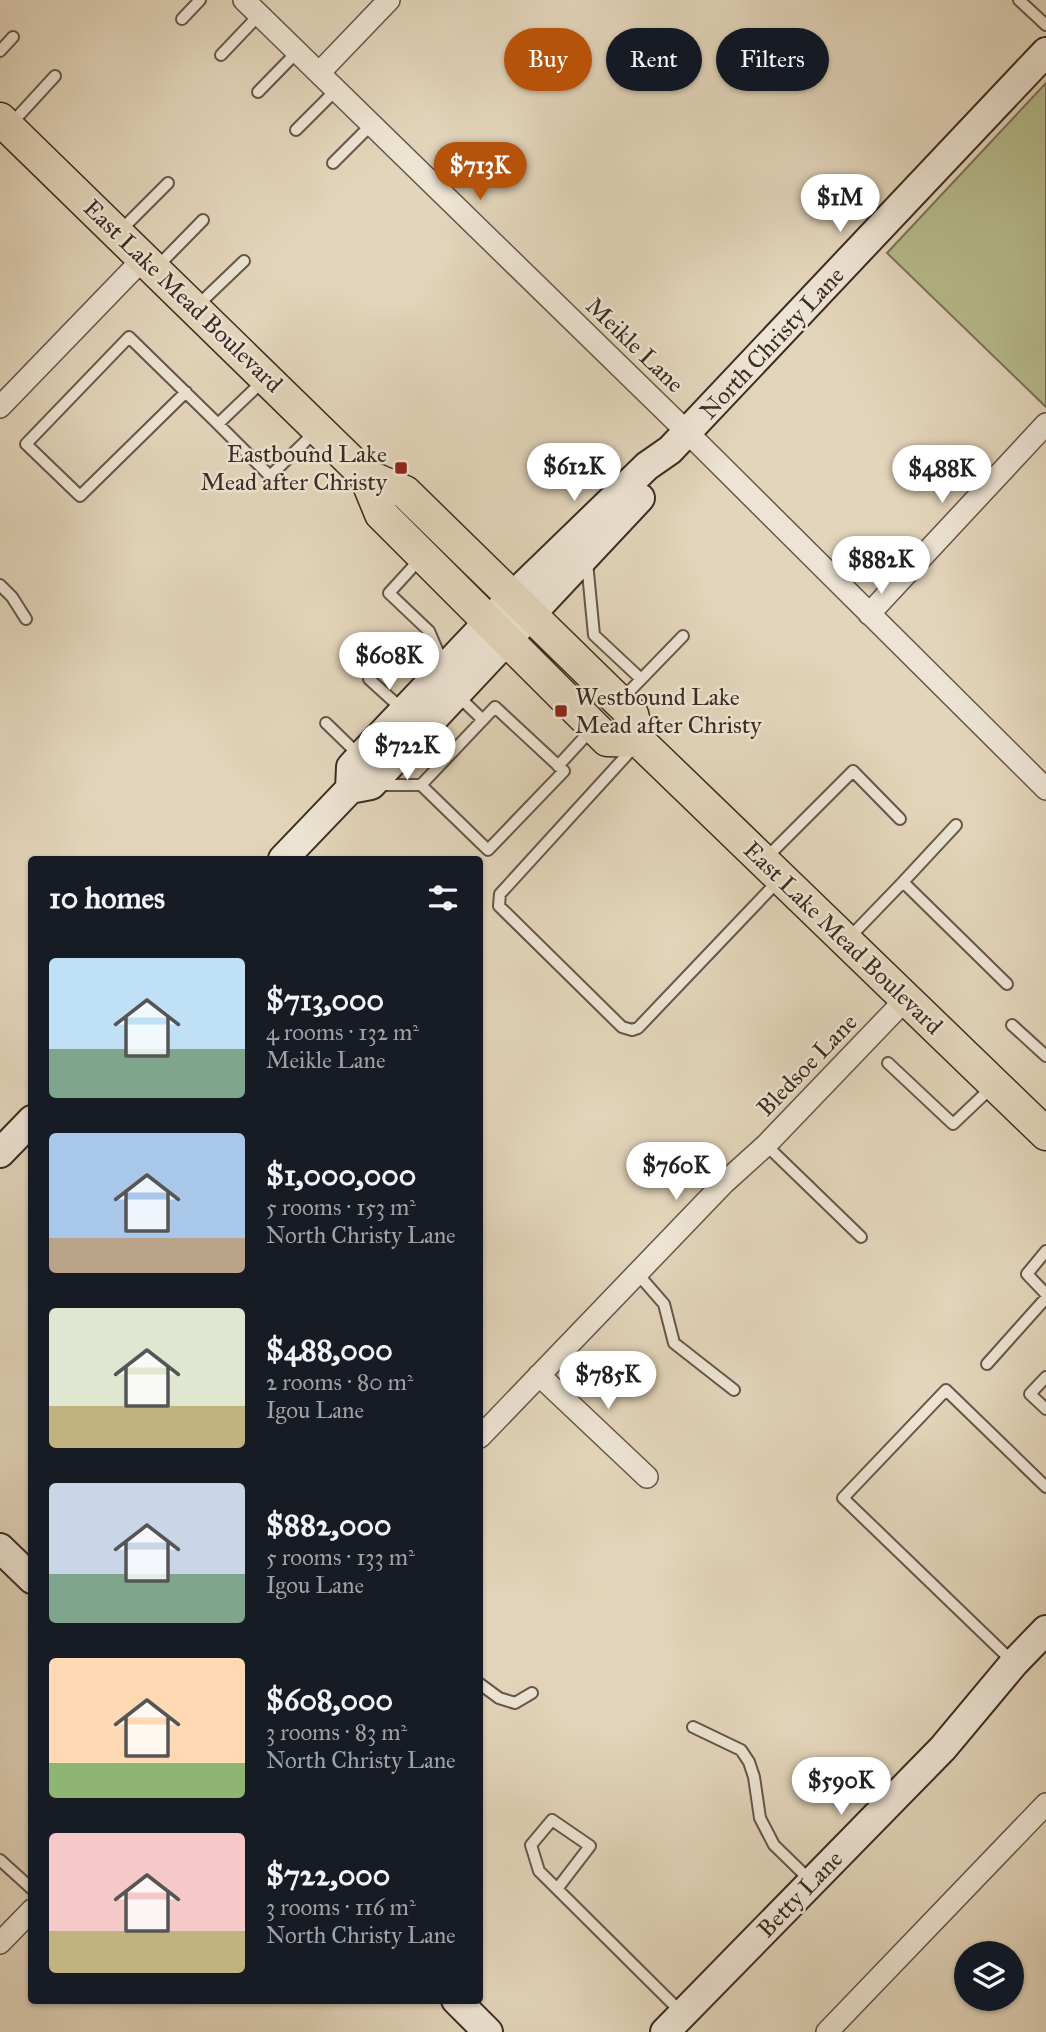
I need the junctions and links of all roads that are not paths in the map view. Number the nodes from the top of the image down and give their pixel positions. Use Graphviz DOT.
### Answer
graph roads {
  1 [pos="200,0"];
  2 [pos="389,0"];
  3 [pos="1019,0"];
  4 [pos="252,8"];
  5 [pos="182,19"];
  6 [pos="1046,25"];
  7 [pos="13,37"];
  8 [pos="0,51"];
  9 [pos="1046,51"];
  10 [pos="297,52"];
  11 [pos="221,55"];
  12 [pos="319,74"];
  13 [pos="55,76"];
  14 [pos="336,90"];
  15 [pos="258,92"];
  16 [pos="4,123"];
  17 [pos="371,125"];
  18 [pos="296,130"];
  19 [pos="333,163"];
  20 [pos="168,183"];
  21 [pos="203,220"];
  22 [pos="118,233"];
  23 [pos="244,261"];
  24 [pos="149,263"];
  25 [pos="194,308"];
  26 [pos="266,377"];
  27 [pos="186,391"];
  28 [pos="0,407"];
  29 [pos="218,424"];
  30 [pos="1046,424"];
  31 [pos="318,429"];
  32 [pos="679,441"];
  33 [pos="365,475"];
  34 [pos="423,556"];
  35 [pos="586,556"];
  36 [pos="0,585"];
  37 [pos="521,607"];
  38 [pos="869,614"];
  39 [pos="26,619"];
  40 [pos="498,631"];
  41 [pos="683,636"];
  42 [pos="584,647"];
  43 [pos="444,668"];
  44 [pos="369,679"];
  45 [pos="641,679"];
  46 [pos="456,695"];
  47 [pos="619,702"];
  48 [pos="404,711"];
  49 [pos="483,720"];
  50 [pos="327,723"];
  51 [pos="594,727"];
  52 [pos="639,741"];
  53 [pos="361,757"];
  54 [pos="558,766"];
  55 [pos="421,785"];
  56 [pos="360,787"];
  57 [pos="1046,789"];
  58 [pos="901,819"];
  59 [pos="957,825"];
  60 [pos="286,856"];
  61 [pos="772,869"];
  62 [pos="903,882"];
  63 [pos="846,941"];
  64 [pos="1007,984"];
  65 [pos="906,999"];
  66 [pos="1012,1025"];
  67 [pos="1046,1056"];
  68 [pos="888,1063"];
  69 [pos="995,1084"];
  70 [pos="28,1125"];
  71 [pos="1046,1134"];
  72 [pos="766,1145"];
  73 [pos="0,1153"];
  74 [pos="861,1237"];
  75 [pos="1046,1251"];
  76 [pos="637,1273"];
  77 [pos="1046,1296"];
  78 [pos="987,1364"];
  79 [pos="539,1375"];
  80 [pos="1046,1377"];
  81 [pos="734,1390"];
  82 [pos="1046,1409"];
  83 [pos="483,1434"];
  84 [pos="647,1477"];
  85 [pos="1046,1487"];
  86 [pos="0,1548"];
  87 [pos="28,1575"];
  88 [pos="1046,1630"];
  89 [pos="1014,1663"];
  90 [pos="483,1686"];
  91 [pos="533,1693"];
  92 [pos="693,1727"];
  93 [pos="1046,1804"];
  94 [pos="0,1860"];
  95 [pos="812,1882"];
  96 [pos="28,1885"];
  97 [pos="557,1889"];
  98 [pos="28,1914"];
  99 [pos="0,1943"];
  100 [pos="460,2004"];
  101 [pos="674,2023"];
  102 [pos="488,2032"];
  103 [pos="827,2032"];
  1 -- 5 [label="lane"];
  2 -- 12 [label="street"];
  3 -- 6 [label="lane"];
  4 -- 10 [label="street, Meikle Lane"];
  4 -- 11 [label="lane"];
  7 -- 8 [label="lane"];
  9 -- 32 [label="street, North Christy Lane"];
  10 -- 12 [label="street, Meikle Lane"];
  10 -- 15 [label="lane"];
  12 -- 14 [label="street, Meikle Lane"];
  13 -- 16 [label="lane"];
  14 -- 17 [label="street, Meikle Lane"];
  14 -- 18 [label="lane"];
  16 -- 22 [label="main road, East Lake Mead Boulevard"];
  17 -- 19 [label="lane"];
  17 -- 32 [label="street, Meikle Lane"];
  20 -- 22 [label="lane"];
  21 -- 24 [label="lane"];
  22 -- 24 [label="main road, East Lake Mead Boulevard"];
  23 -- 25 [label="lane"];
  24 -- 25 [label="main road, East Lake Mead Boulevard"];
  24 -- 28 [label="street"];
  25 -- 26 [label="main road, East Lake Mead Boulevard"];
  26 -- 29 [label="lane"];
  26 -- 31 [label="main road, East Lake Mead Boulevard"];
  27 -- 27 [label="lane"];
  27 -- 29 [label="lane"];
  29 -- 31 [label="lane"];
  30 -- 38 [label="street"];
  31 -- 33 [label="main road, East Lake Mead Boulevard"];
  32 -- 35 [label="street, North Christy Lane"];
  32 -- 37 [label="street, North Christy Lane"];
  32 -- 38 [label="street, Meikle Lane"];
  33 -- 34 [label="main road, East Lake Mead Boulevard"];
  33 -- 37 [label="main road, East Lake Mead Boulevard"];
  34 -- 40 [label="main road, East Lake Mead Boulevard"];
  34 -- 43 [label="lane"];
  35 -- 37 [label="street, North Christy Lane"];
  35 -- 42 [label="lane"];
  36 -- 39 [label="lane"];
  37 -- 40 [label="street, North Christy Lane"];
  37 -- 42 [label="main road, East Lake Mead Boulevard"];
  38 -- 57 [label="street, Meikle Lane"];
  40 -- 43 [label="street, North Christy Lane"];
  40 -- 46 [label="street, North Christy Lane"];
  40 -- 51 [label="main road, East Lake Mead Boulevard"];
  41 -- 45 [label="lane"];
  42 -- 45 [label="lane"];
  42 -- 47 [label="main road, East Lake Mead Boulevard"];
  43 -- 48 [label="street, North Christy Lane"];
  44 -- 48 [label="lane"];
  45 -- 47 [label="lane"];
  46 -- 49 [label="lane"];
  46 -- 56 [label="street, North Christy Lane"];
  47 -- 52 [label="main road, East Lake Mead Boulevard"];
  48 -- 53 [label="street, North Christy Lane"];
  49 -- 54 [label="lane"];
  49 -- 55 [label="lane"];
  50 -- 53 [label="lane"];
  51 -- 52 [label="main road, East Lake Mead Boulevard"];
  51 -- 54 [label="lane"];
  52 -- 61 [label="main road, East Lake Mead Boulevard"];
  52 -- 61 [label="lane"];
  53 -- 56 [label="street, North Christy Lane"];
  54 -- 55 [label="lane"];
  55 -- 56 [label="lane"];
  56 -- 60 [label="street, North Christy Lane"];
  58 -- 61 [label="lane"];
  59 -- 62 [label="lane"];
  61 -- 63 [label="main road, East Lake Mead Boulevard"];
  62 -- 63 [label="lane"];
  62 -- 64 [label="lane"];
  63 -- 65 [label="main road, East Lake Mead Boulevard"];
  65 -- 69 [label="main road, East Lake Mead Boulevard"];
  65 -- 72 [label="street, Bledsoe Lane"];
  66 -- 67 [label="lane"];
  68 -- 69 [label="lane"];
  69 -- 71 [label="main road, East Lake Mead Boulevard"];
  70 -- 73 [label="street"];
  72 -- 74 [label="lane"];
  72 -- 76 [label="street, Bledsoe Lane"];
  75 -- 77 [label="lane"];
  76 -- 79 [label="street, Bledsoe Lane"];
  76 -- 81 [label="lane"];
  77 -- 78 [label="lane"];
  79 -- 83 [label="street, Bledsoe Lane"];
  79 -- 84 [label="street"];
  80 -- 82 [label="lane"];
  85 -- 89 [label="lane"];
  86 -- 87 [label="street"];
  88 -- 89 [label="street, Betty Lane"];
  89 -- 95 [label="street, Betty Lane"];
  90 -- 91 [label="lane"];
  92 -- 95 [label="lane"];
  93 -- 103 [label="street"];
  94 -- 96 [label="lane"];
  95 -- 101 [label="street, Betty Lane"];
  97 -- 97 [label="lane"];
  97 -- 101 [label="lane"];
  98 -- 99 [label="street"];
  100 -- 102 [label="street"];
}
